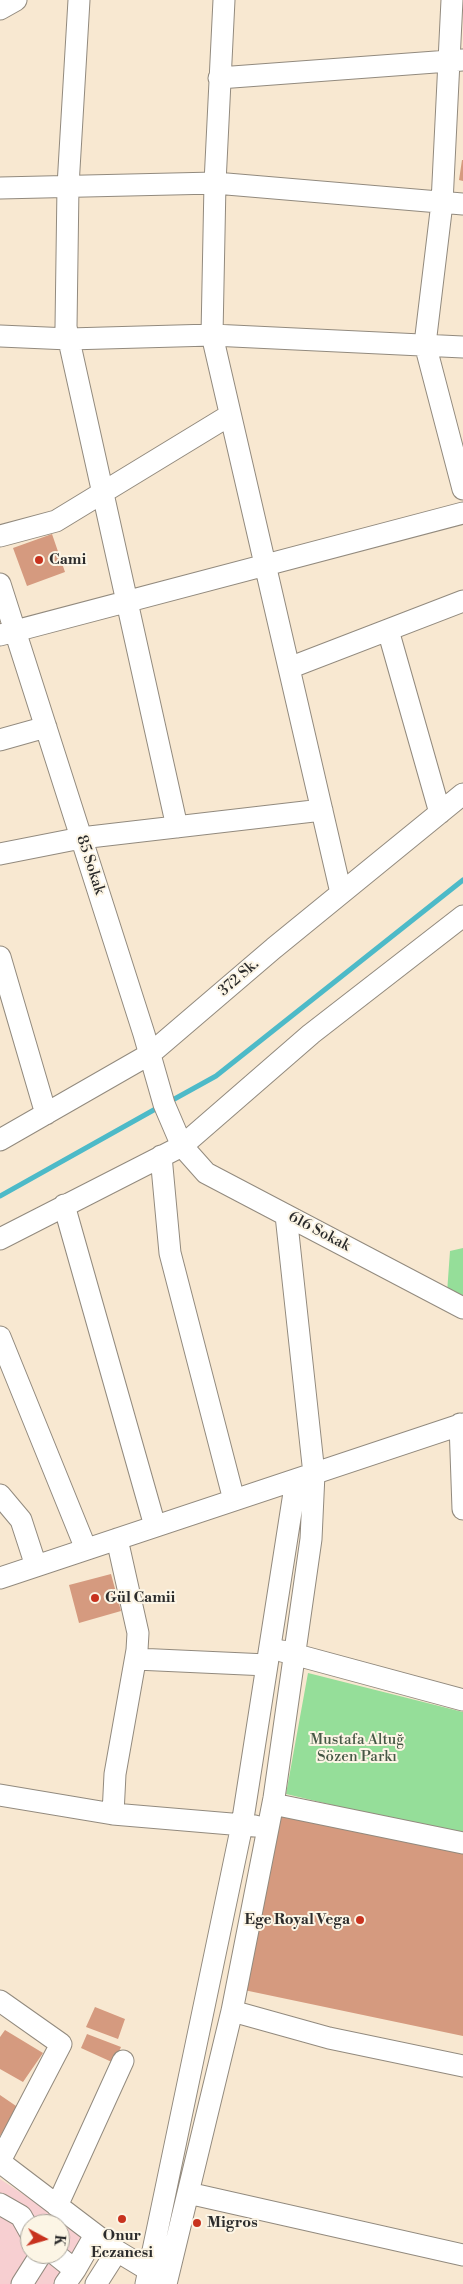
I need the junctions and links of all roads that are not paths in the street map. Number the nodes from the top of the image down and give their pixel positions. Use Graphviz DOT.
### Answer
graph roads {
  1 [pos="16,0"];
  2 [pos="79,0"];
  3 [pos="224,0"];
  4 [pos="452,0"];
  5 [pos="0,9"];
  6 [pos="456,60"];
  7 [pos="219,78"];
  8 [pos="215,183"];
  9 [pos="68,186"];
  10 [pos="0,188"];
  11 [pos="453,203"];
  12 [pos="212,335"];
  13 [pos="0,336"];
  14 [pos="69,338"];
  15 [pos="424,344"];
  16 [pos="463,347"];
  17 [pos="230,415"];
  18 [pos="463,489"];
  19 [pos="104,492"];
  20 [pos="463,513"];
  21 [pos="0,536"];
  22 [pos="265,565"];
  23 [pos="0,584"];
  24 [pos="127,601"];
  25 [pos="463,601"];
  26 [pos="388,630"];
  27 [pos="8,633"];
  28 [pos="289,668"];
  29 [pos="46,726"];
  30 [pos="0,740"];
  31 [pos="463,794"];
  32 [pos="322,810"];
  33 [pos="440,813"];
  34 [pos="177,827"];
  35 [pos="81,838"];
  36 [pos="0,854"];
  37 [pos="341,893"];
  38 [pos="463,916"];
  39 [pos="0,957"];
  40 [pos="150,1054"];
  41 [pos="46,1114"];
  42 [pos="0,1140"];
  43 [pos="182,1146"];
  44 [pos="161,1156"];
  45 [pos="64,1205"];
  46 [pos="286,1215"];
  47 [pos="0,1239"];
  48 [pos="463,1308"];
  49 [pos="0,1337"];
  50 [pos="461,1424"];
  51 [pos="305,1477"];
  52 [pos="0,1495"];
  53 [pos="234,1500"];
  54 [pos="463,1509"];
  55 [pos="155,1526"];
  56 [pos="117,1538"];
  57 [pos="86,1549"];
  58 [pos="36,1566"];
  59 [pos="0,1578"];
  60 [pos="294,1654"];
  61 [pos="137,1655"];
  62 [pos="268,1657"];
  63 [pos="463,1700"];
  64 [pos="0,1795"];
  65 [pos="273,1804"];
  66 [pos="113,1814"];
  67 [pos="242,1825"];
  68 [pos="268,1828"];
  69 [pos="463,1843"];
  70 [pos="0,2001"];
  71 [pos="232,2011"];
  72 [pos="123,2061"];
  73 [pos="463,2066"];
  74 [pos="0,2162"];
  75 [pos="188,2193"];
  76 [pos="0,2204"];
  77 [pos="61,2214"];
  78 [pos="62,2214"];
  79 [pos="20,2215"];
  80 [pos="70,2220"];
  81 [pos="95,2235"];
  82 [pos="117,2251"];
  83 [pos="463,2255"];
  84 [pos="35,2264"];
  85 [pos="62,2264"];
  86 [pos="70,2277"];
  87 [pos="160,2281"];
  88 [pos="22,2284"];
  89 [pos="96,2284"];
  1 -- 5 [label="street"];
  2 -- 9 [label="street"];
  3 -- 7 [label="street"];
  4 -- 6 [label="street"];
  6 -- 7 [label="street"];
  6 -- 11 [label="street"];
  7 -- 8 [label="street"];
  8 -- 9 [label="street"];
  8 -- 11 [label="street"];
  8 -- 12 [label="street"];
  9 -- 10 [label="street"];
  9 -- 14 [label="street"];
  11 -- 15 [label="street"];
  12 -- 14 [label="street"];
  12 -- 15 [label="street"];
  12 -- 17 [label="street"];
  13 -- 14 [label="street"];
  14 -- 19 [label="street"];
  15 -- 16 [label="street"];
  15 -- 18 [label="street"];
  17 -- 19 [label="street"];
  17 -- 22 [label="street"];
  19 -- 21 [label="street"];
  19 -- 24 [label="street"];
  20 -- 22 [label="street"];
  22 -- 24 [label="street"];
  22 -- 28 [label="street"];
  23 -- 27 [label="street, 85 Sokak"];
  24 -- 27 [label="street"];
  24 -- 34 [label="street"];
  25 -- 26 [label="street"];
  26 -- 28 [label="street"];
  26 -- 33 [label="street"];
  27 -- 29 [label="street, 85 Sokak"];
  28 -- 32 [label="street"];
  29 -- 30 [label="street"];
  29 -- 35 [label="street, 85 Sokak"];
  31 -- 33 [label="street, 372 Sk."];
  32 -- 34 [label="street"];
  32 -- 37 [label="street"];
  33 -- 37 [label="street, 372 Sk."];
  34 -- 35 [label="street"];
  35 -- 36 [label="street"];
  35 -- 40 [label="street, 85 Sokak"];
  37 -- 40 [label="street, 372 Sk."];
  38 -- 43 [label="street"];
  39 -- 41 [label="street"];
  40 -- 41 [label="street, 372 Sk."];
  40 -- 43 [label="street, 85 Sokak"];
  41 -- 42 [label="street, 372 Sk."];
  43 -- 44 [label="street"];
  43 -- 46 [label="street, 616 Sokak"];
  44 -- 45 [label="street"];
  44 -- 53 [label="street"];
  45 -- 47 [label="street"];
  45 -- 55 [label="street"];
  46 -- 48 [label="street, 616 Sokak"];
  46 -- 51 [label="street"];
  49 -- 57 [label="street"];
  50 -- 51 [label="street"];
  50 -- 54 [label="street"];
  51 -- 53 [label="street"];
  51 -- 60 [label="street"];
  51 -- 62 [label="street"];
  52 -- 58 [label="street"];
  53 -- 55 [label="street"];
  55 -- 56 [label="street"];
  56 -- 57 [label="street"];
  56 -- 61 [label="street"];
  57 -- 58 [label="street"];
  58 -- 59 [label="street"];
  60 -- 62 [label="street"];
  60 -- 63 [label="street"];
  60 -- 65 [label="street"];
  61 -- 62 [label="street"];
  61 -- 66 [label="street"];
  62 -- 67 [label="street"];
  64 -- 66 [label="street"];
  65 -- 68 [label="street"];
  65 -- 69 [label="street"];
  66 -- 67 [label="street"];
  67 -- 68 [label="street"];
  67 -- 87 [label="street"];
  68 -- 71 [label="street"];
  70 -- 74 [label="street"];
  71 -- 73 [label="street"];
  71 -- 75 [label="street"];
  72 -- 78 [label="street"];
  74 -- 77 [label="street"];
  75 -- 83 [label="street"];
  75 -- 87 [label="street"];
  76 -- 79 [label="street"];
  80 -- 81 [label="street"];
  81 -- 82 [label="street"];
  81 -- 86 [label="street"];
  82 -- 87 [label="street"];
  82 -- 89 [label="street"];
  84 -- 88 [label="street"];
  85 -- 86 [label="street"];
}
